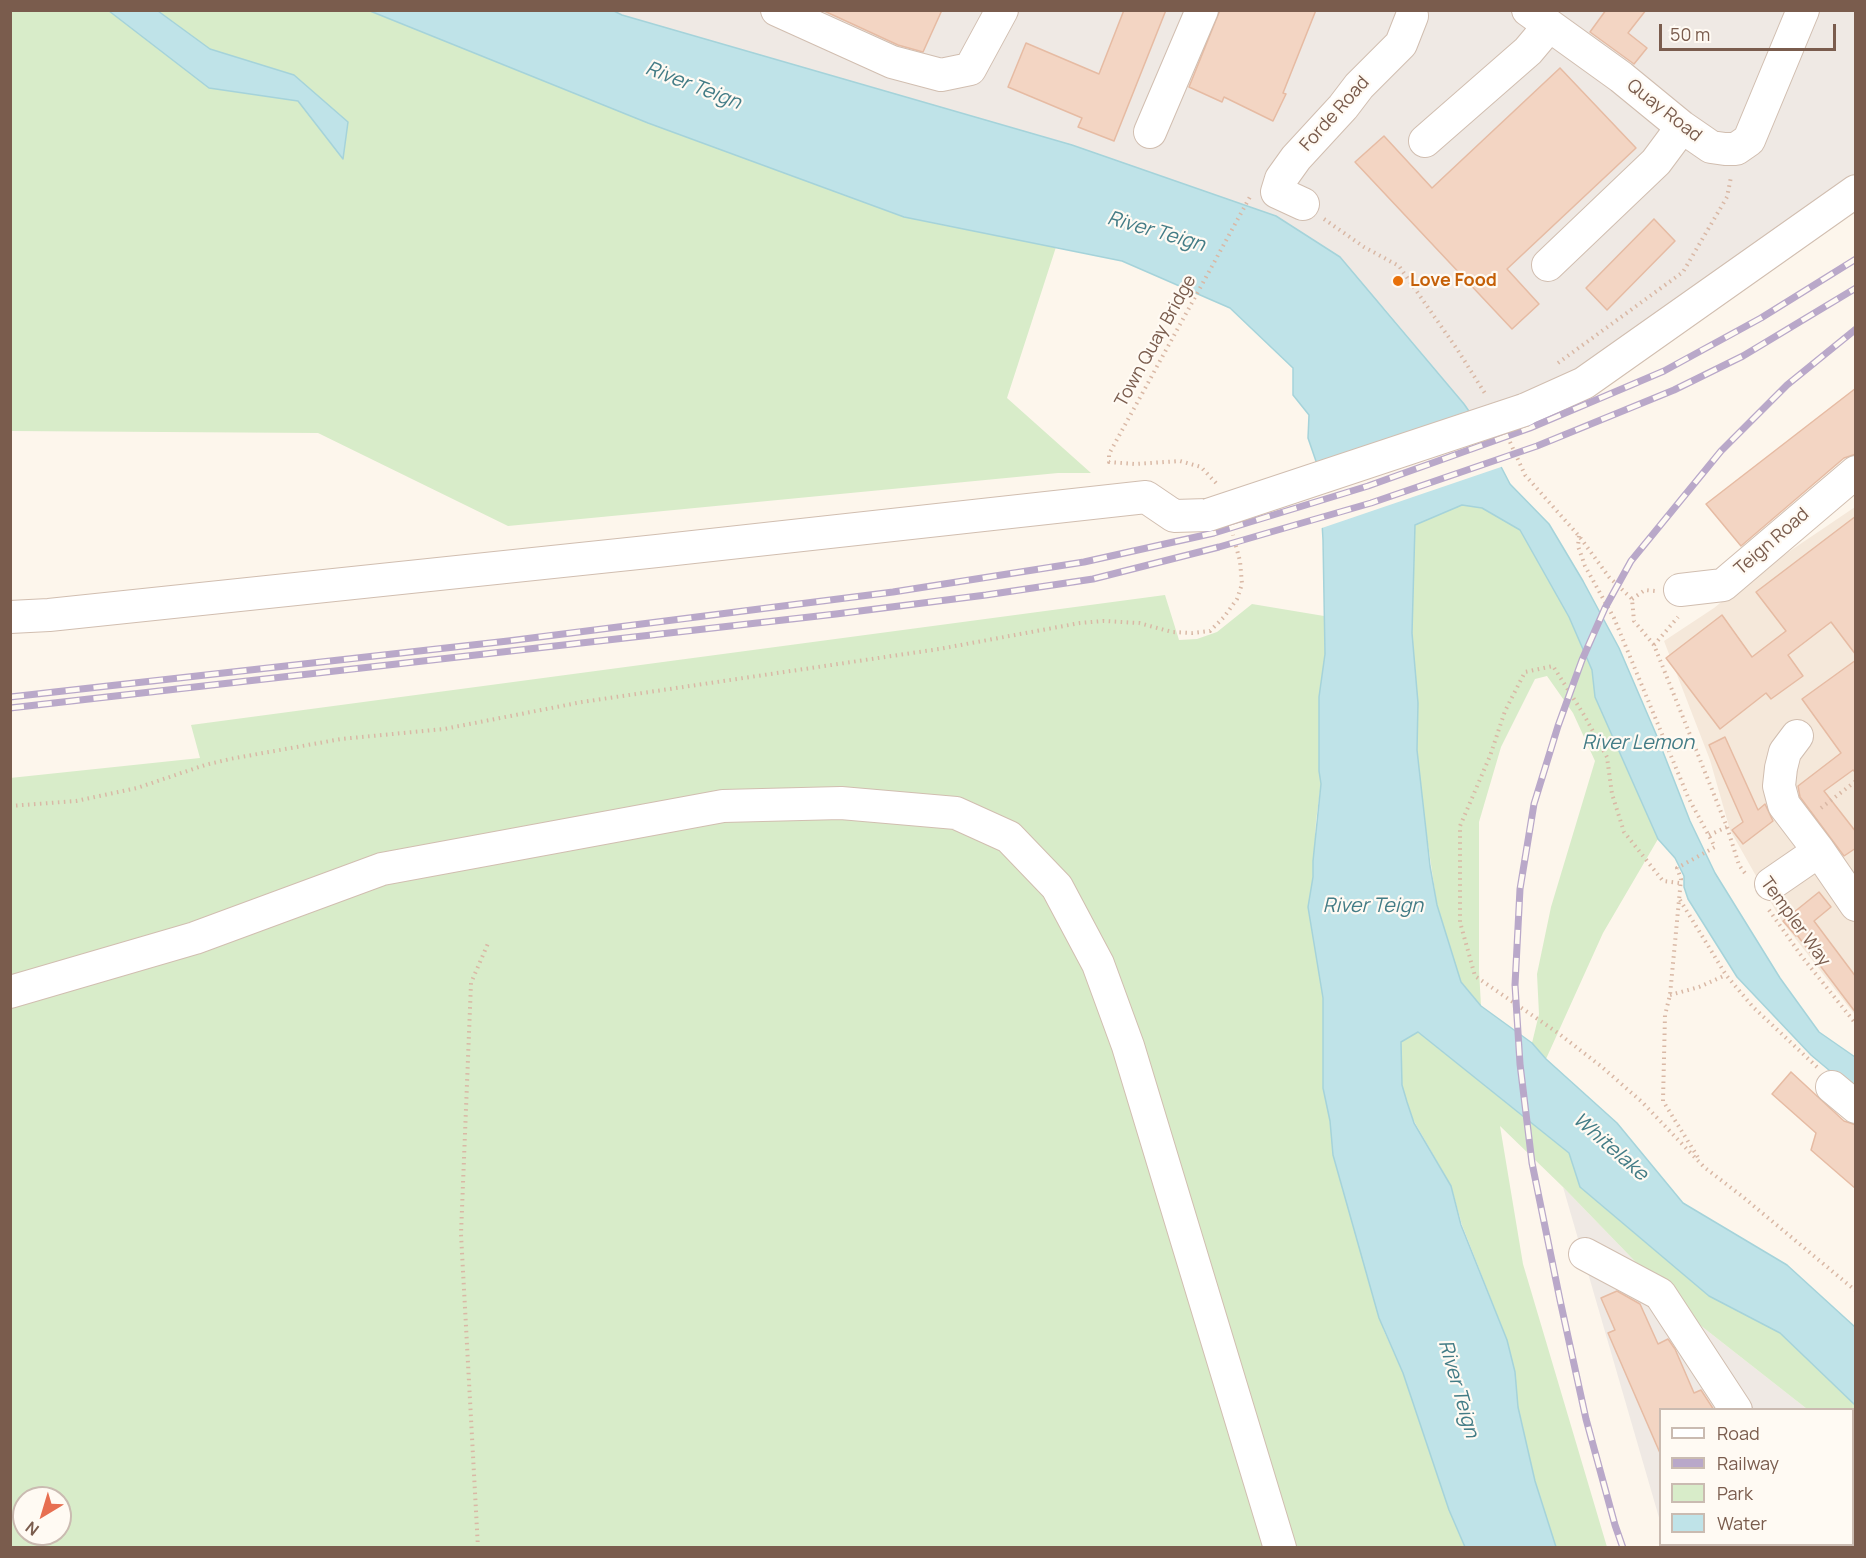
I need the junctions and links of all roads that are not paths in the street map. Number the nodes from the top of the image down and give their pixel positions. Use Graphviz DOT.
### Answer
graph roads {
  1 [pos="777,10"];
  2 [pos="1202,10"];
  3 [pos="1803,10"];
  4 [pos="1001,11"];
  5 [pos="1413,12"];
  6 [pos="1538,18"];
  7 [pos="1682,127"];
  8 [pos="1150,132"];
  9 [pos="1425,141"];
  10 [pos="1856,191"];
  11 [pos="1303,204"];
  12 [pos="1548,265"];
  13 [pos="1856,472"];
  14 [pos="1680,590"];
  15 [pos="10,617"];
  16 [pos="1797,736"];
  17 [pos="1837,863"];
  18 [pos="1762,890"];
  19 [pos="1856,905"];
  20 [pos="10,992"];
  21 [pos="1825,1077"];
  22 [pos="1856,1107"];
  23 [pos="1585,1254"];
  24 [pos="1735,1408"];
  25 [pos="1280,1548"];
  1 -- 4 [label="street"];
  2 -- 8 [label="street"];
  3 -- 7 [label="street, Quay Road"];
  5 -- 11 [label="street, Forde Road"];
  6 -- 7 [label="street, Quay Road"];
  6 -- 9 [label="street"];
  7 -- 12 [label="street"];
  10 -- 15 [label="street, bridge"];
  13 -- 14 [label="street, Teign Road"];
  16 -- 17 [label="street"];
  17 -- 18 [label="street"];
  17 -- 19 [label="street"];
  20 -- 25 [label="street"];
  21 -- 22 [label="street"];
  23 -- 24 [label="street"];
}
